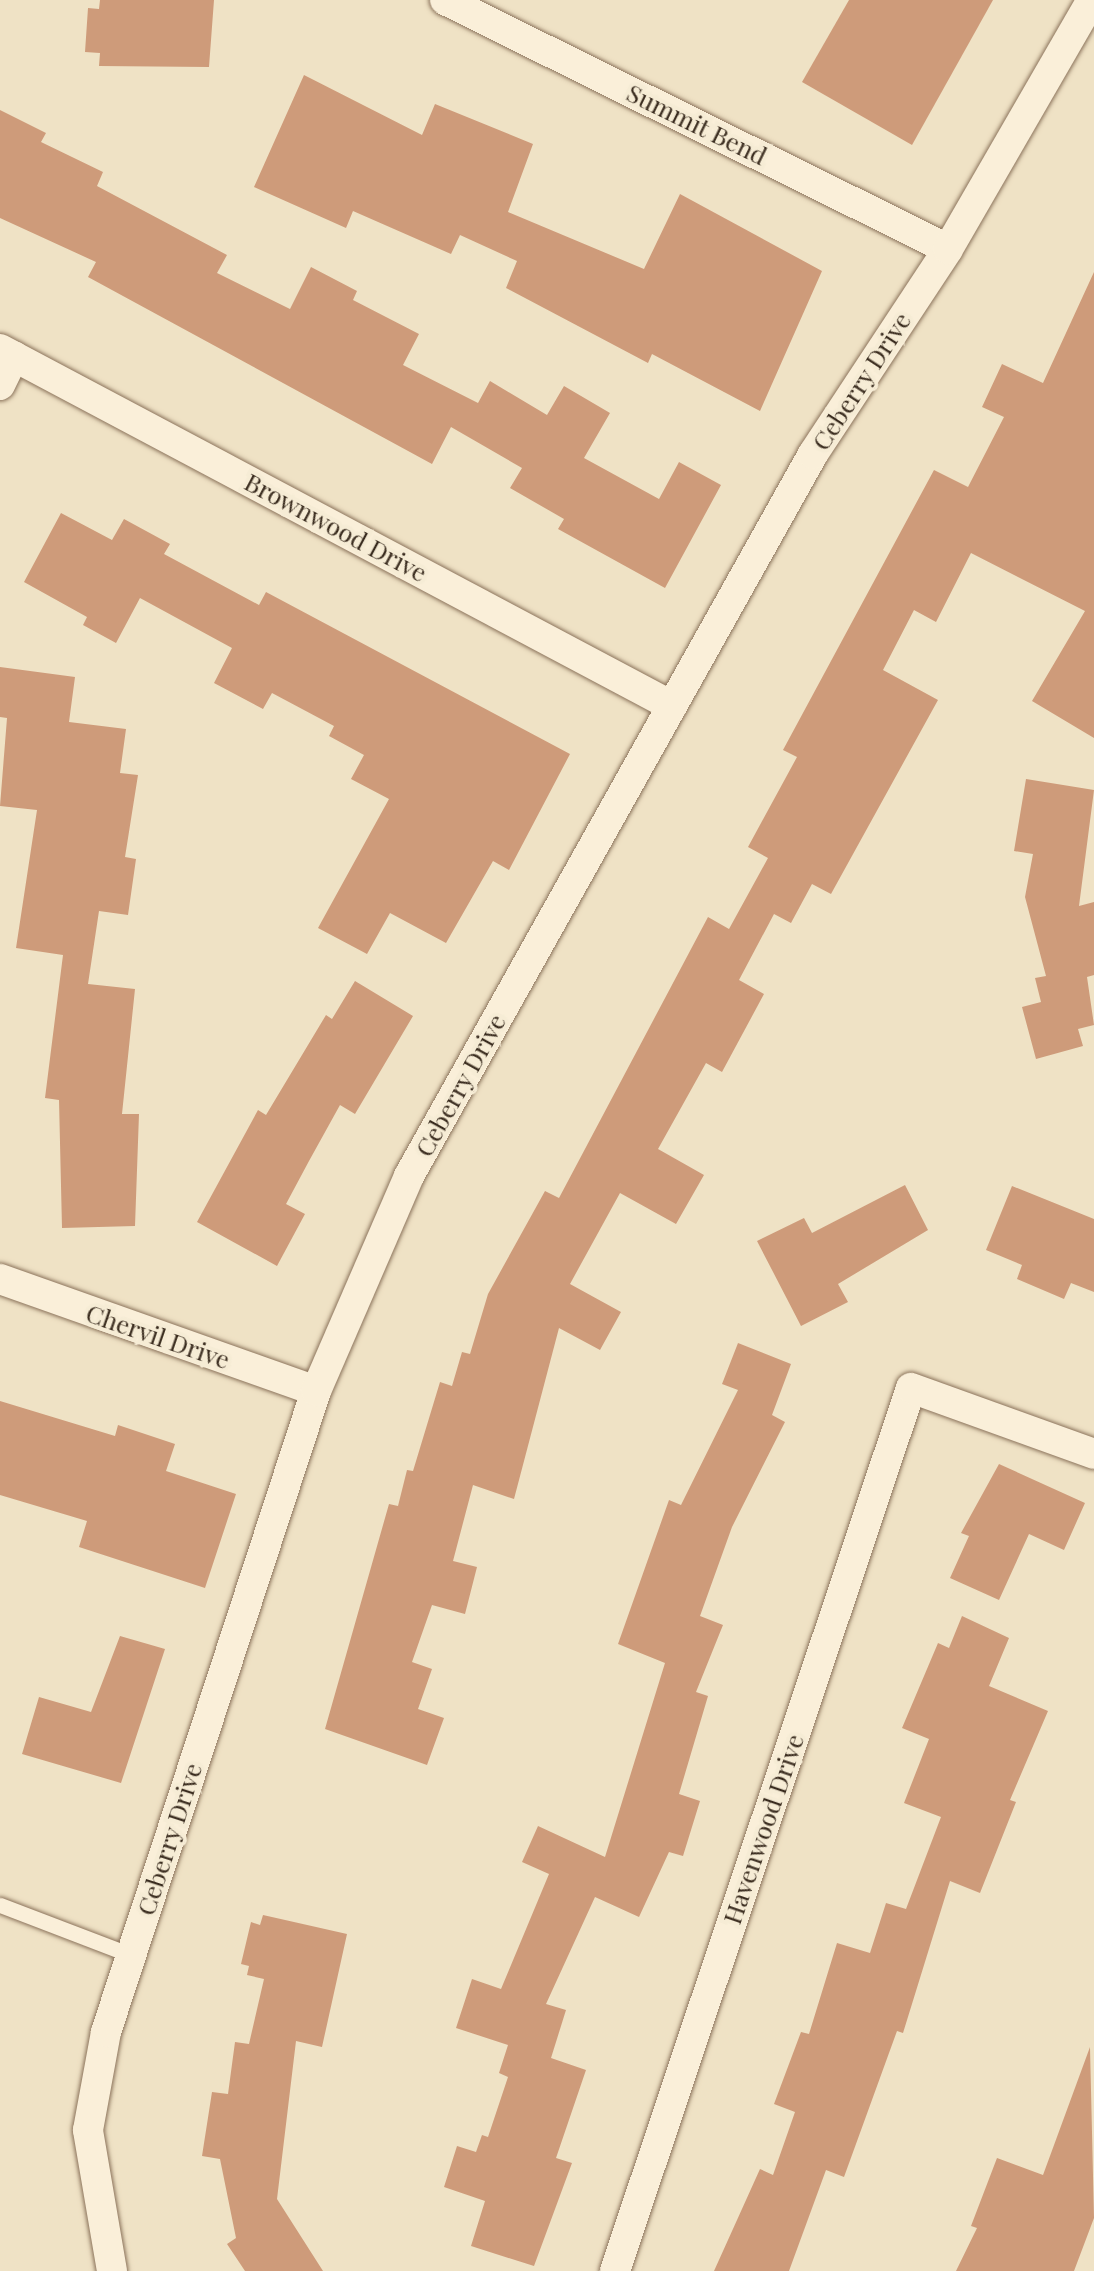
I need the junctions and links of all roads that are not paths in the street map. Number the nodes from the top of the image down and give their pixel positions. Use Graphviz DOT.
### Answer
graph roads {
  1 [pos="445,0"];
  2 [pos="1092,0"];
  3 [pos="948,249"];
  4 [pos="7,353"];
  5 [pos="0,385"];
  6 [pos="672,706"];
  7 [pos="0,1279"];
  8 [pos="316,1391"];
  9 [pos="1094,1454"];
  10 [pos="0,1905"];
  11 [pos="131,1955"];
  12 [pos="112,2271"];
  13 [pos="615,2271"];
  1 -- 3 [label="street, Summit Bend"];
  2 -- 3 [label="street, Ceberry Drive"];
  3 -- 6 [label="street, Ceberry Drive"];
  4 -- 5 [label="street"];
  4 -- 6 [label="street, Brownwood Drive"];
  6 -- 8 [label="street, Ceberry Drive"];
  7 -- 8 [label="street, Chervil Drive"];
  8 -- 11 [label="street, Ceberry Drive"];
  9 -- 13 [label="street, Havenwood Drive"];
  10 -- 11 [label="lane"];
  11 -- 12 [label="street, Ceberry Drive"];
}
